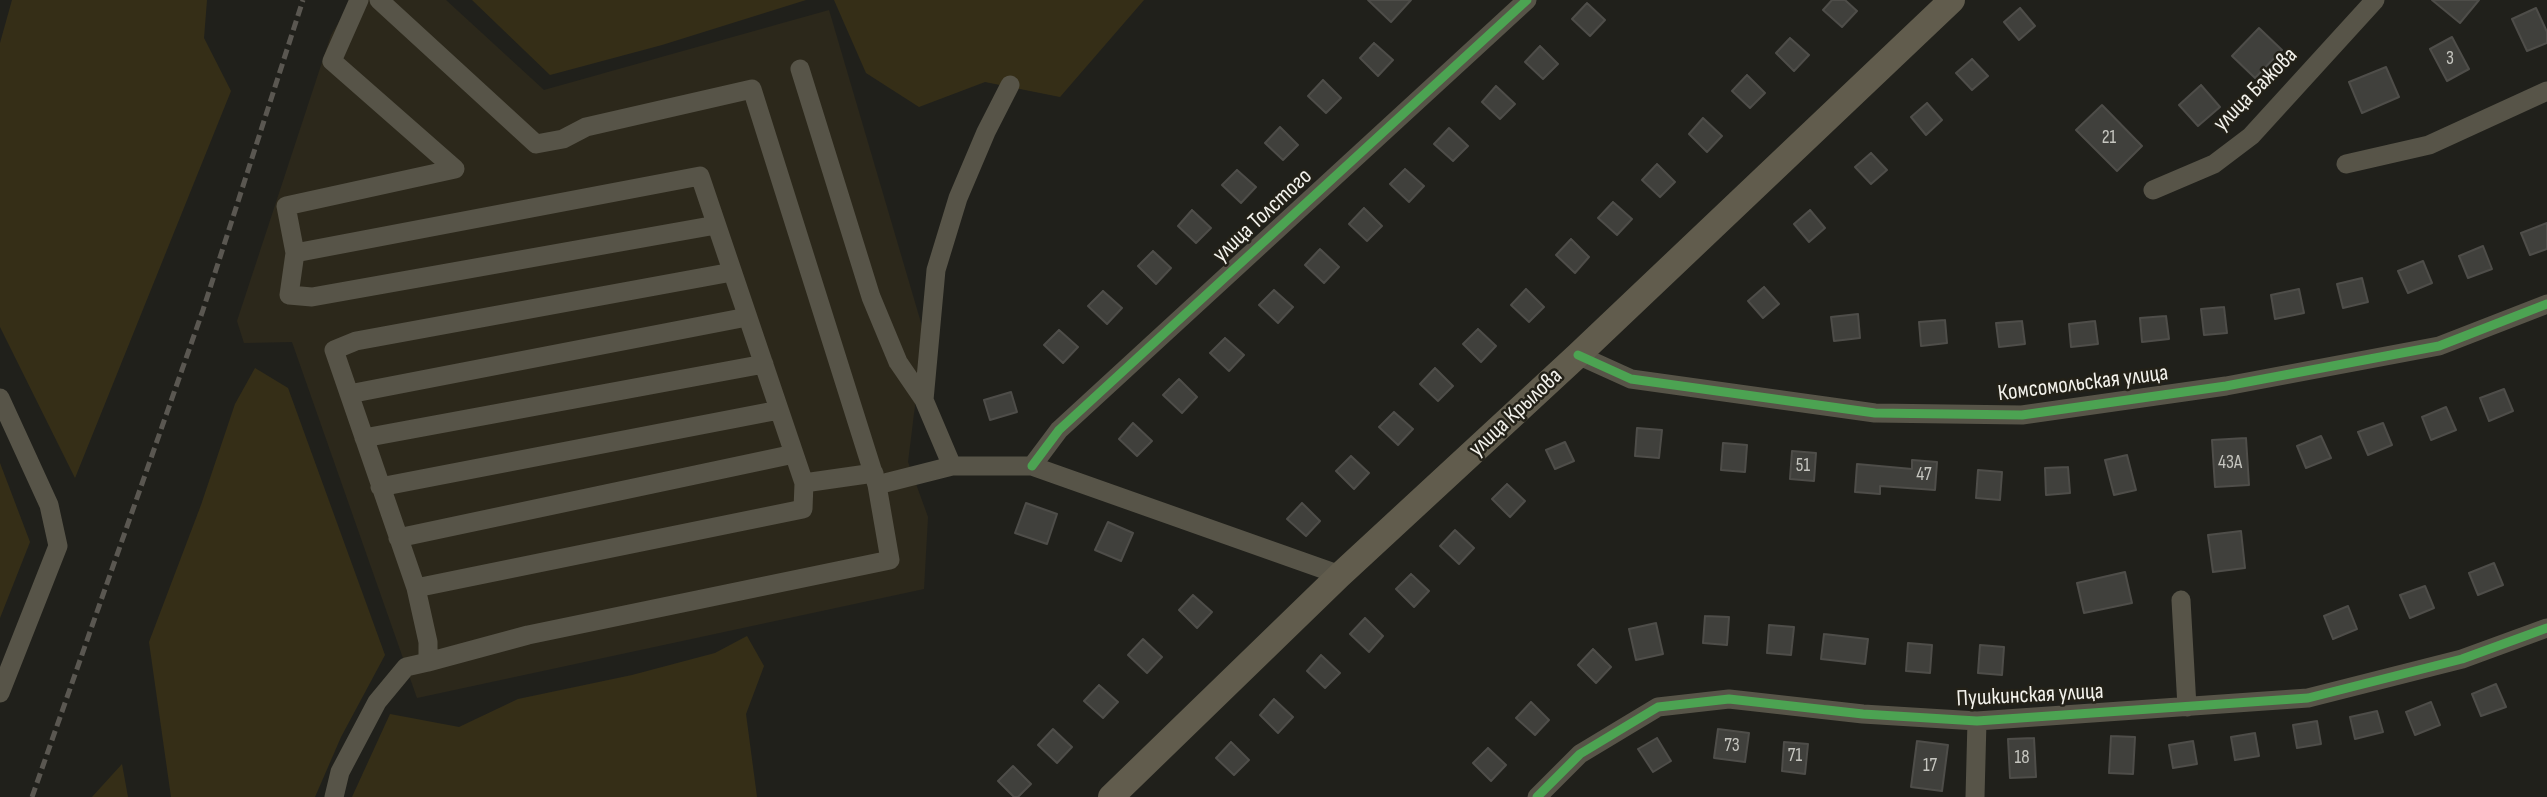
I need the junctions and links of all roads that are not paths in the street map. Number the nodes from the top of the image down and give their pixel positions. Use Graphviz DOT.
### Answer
graph roads {
  1 [pos="359,0"];
  2 [pos="379,0"];
  3 [pos="1527,0"];
  4 [pos="1952,0"];
  5 [pos="2375,0"];
  6 [pos="800,69"];
  7 [pos="1010,85"];
  8 [pos="2547,91"];
  9 [pos="2346,164"];
  10 [pos="2152,190"];
  11 [pos="716,225"];
  12 [pos="295,253"];
  13 [pos="732,272"];
  14 [pos="2547,304"];
  15 [pos="747,317"];
  16 [pos="1578,355"];
  17 [pos="764,365"];
  18 [pos="349,394"];
  19 [pos="0,398"];
  20 [pos="924,401"];
  21 [pos="779,410"];
  22 [pos="363,438"];
  23 [pos="794,454"];
  24 [pos="952,466"];
  25 [pos="1032,466"];
  26 [pos="876,479"];
  27 [pos="804,483"];
  28 [pos="380,487"];
  29 [pos="398,538"];
  30 [pos="1340,575"];
  31 [pos="416,588"];
  32 [pos="2181,600"];
  33 [pos="2547,628"];
  34 [pos="428,662"];
  35 [pos="0,693"];
  36 [pos="2187,707"];
  37 [pos="1977,721"];
  38 [pos="334,797"];
  39 [pos="1111,797"];
  40 [pos="1537,797"];
  41 [pos="1975,797"];
  1 -- 12 [label="street"];
  2 -- 26 [label="street"];
  3 -- 25 [label="street, улица Толстого"];
  4 -- 16 [label="main road, улица Крылова"];
  5 -- 10 [label="street, улица Бажова"];
  6 -- 20 [label="street"];
  7 -- 20 [label="street"];
  8 -- 9 [label="street"];
  11 -- 12 [label="street"];
  11 -- 12 [label="street"];
  11 -- 13 [label="street"];
  13 -- 15 [label="street"];
  13 -- 18 [label="street"];
  14 -- 16 [label="street, Комсомольская улица"];
  15 -- 17 [label="street"];
  15 -- 18 [label="street"];
  16 -- 30 [label="main road, улица Крылова"];
  17 -- 21 [label="street"];
  17 -- 22 [label="street"];
  18 -- 22 [label="street"];
  19 -- 35 [label="street"];
  20 -- 24 [label="street"];
  21 -- 23 [label="street"];
  21 -- 28 [label="street"];
  22 -- 28 [label="street"];
  23 -- 27 [label="street"];
  23 -- 29 [label="street"];
  24 -- 25 [label="street"];
  24 -- 26 [label="street"];
  25 -- 30 [label="street"];
  26 -- 27 [label="street"];
  26 -- 34 [label="street"];
  27 -- 31 [label="street"];
  28 -- 29 [label="street"];
  29 -- 31 [label="street"];
  30 -- 39 [label="main road, улица Крылова"];
  31 -- 34 [label="street"];
  32 -- 36 [label="street"];
  33 -- 36 [label="street, Пушкинская улица"];
  34 -- 38 [label="street"];
  36 -- 37 [label="street, Пушкинская улица"];
  37 -- 40 [label="street, Пушкинская улица"];
  37 -- 41 [label="street"];
}
